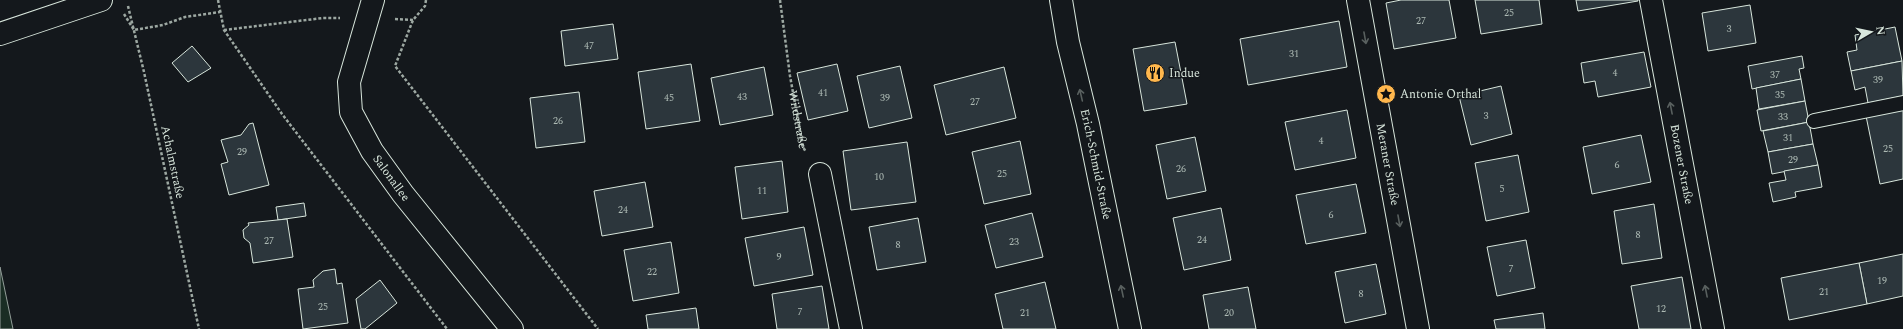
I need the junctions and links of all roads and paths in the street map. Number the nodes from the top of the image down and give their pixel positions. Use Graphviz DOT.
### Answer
graph roads {
  1 [pos="101,0"];
  2 [pos="126,0"];
  3 [pos="218,0"];
  4 [pos="426,0"];
  5 [pos="780,0"];
  6 [pos="1061,0"];
  7 [pos="1358,0"];
  8 [pos="1651,0"];
  9 [pos="371,9"];
  10 [pos="123,12"];
  11 [pos="220,12"];
  12 [pos="134,30"];
  13 [pos="224,30"];
  14 [pos="0,34"];
  15 [pos="1903,102"];
  16 [pos="1814,121"];
  17 [pos="820,174"];
  18 [pos="200,329"];
  19 [pos="447,329"];
  20 [pos="512,329"];
  21 [pos="598,329"];
  22 [pos="851,329"];
  23 [pos="1130,329"];
  24 [pos="1418,329"];
  25 [pos="1713,329"];
  1 -- 14 [label="street"];
  2 -- 12 [label="path, Achalmstraße"];
  3 -- 11 [label="path"];
  4 -- 21 [label="path"];
  5 -- 17 [label="path, Wildstraße"];
  23 -- 6 [label="street, Erich-Schmid-Straße, one-way"];
  7 -- 24 [label="street, Meraner Straße, one-way"];
  25 -- 8 [label="street, Bozener Straße, one-way"];
  9 -- 13 [label="path"];
  9 -- 20 [label="street, Salonallee"];
  10 -- 12 [label="path"];
  11 -- 12 [label="path"];
  11 -- 13 [label="path"];
  12 -- 18 [label="path, Achalmstraße"];
  13 -- 19 [label="path"];
  15 -- 16 [label="lane"];
  17 -- 22 [label="street"];
}
